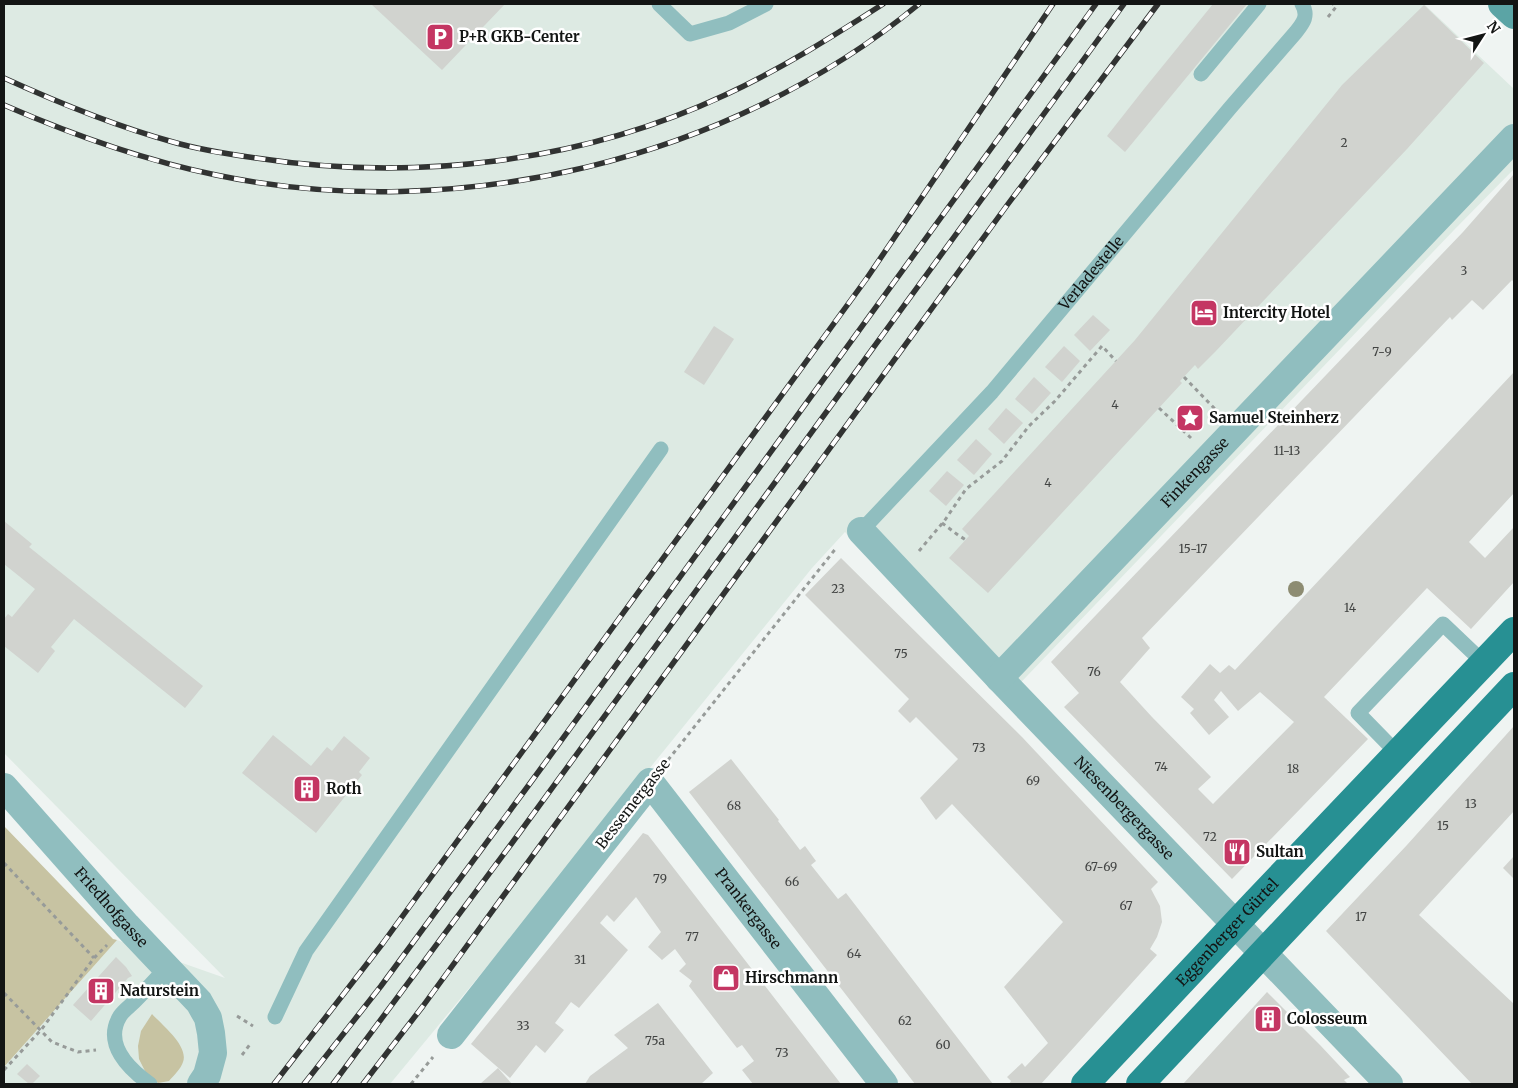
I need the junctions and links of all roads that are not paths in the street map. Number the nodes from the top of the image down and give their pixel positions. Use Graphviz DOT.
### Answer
graph roads {
  1 [pos="659,4"];
  2 [pos="766,4"];
  3 [pos="1259,4"];
  4 [pos="1302,4"];
  5 [pos="1502,4"];
  6 [pos="1514,15"];
  7 [pos="1201,74"];
  8 [pos="1514,138"];
  9 [pos="661,449"];
  10 [pos="861,531"];
  11 [pos="1514,631"];
  12 [pos="1484,664"];
  13 [pos="999,678"];
  14 [pos="1514,686"];
  15 [pos="1398,754"];
  16 [pos="650,782"];
  17 [pos="4,788"];
  18 [pos="1236,924"];
  19 [pos="1263,953"];
  20 [pos="166,968"];
  21 [pos="275,1017"];
  22 [pos="451,1035"];
  23 [pos="150,1084"];
  24 [pos="201,1084"];
  25 [pos="884,1084"];
  26 [pos="1085,1084"];
  27 [pos="1140,1084"];
  28 [pos="1389,1084"];
  1 -- 2 [label="lane"];
  3 -- 7 [label="lane"];
  4 -- 10 [label="lane, Verladestelle"];
  5 -- 6 [label="main road"];
  8 -- 13 [label="street, Finkengasse"];
  9 -- 21 [label="lane"];
  10 -- 13 [label="street, Niesenbergergasse"];
  11 -- 12 [label="main road, Eggenberger Gürtel"];
  12 -- 15 [label="main road, Eggenberger Gürtel"];
  12 -- 15 [label="lane"];
  13 -- 18 [label="street, Niesenbergergasse"];
  14 -- 19 [label="main road"];
  15 -- 18 [label="main road, Eggenberger Gürtel"];
  16 -- 22 [label="street, Bessemergasse"];
  16 -- 25 [label="street, Prankergasse"];
  17 -- 20 [label="street, Friedhofgasse"];
  18 -- 19 [label="street, Niesenbergergasse"];
  18 -- 26 [label="main road, Eggenberger Gürtel"];
  19 -- 27 [label="main road"];
  19 -- 28 [label="street, Niesenbergergasse"];
  20 -- 23 [label="lane"];
  20 -- 24 [label="street, Friedhofgasse"];
}
